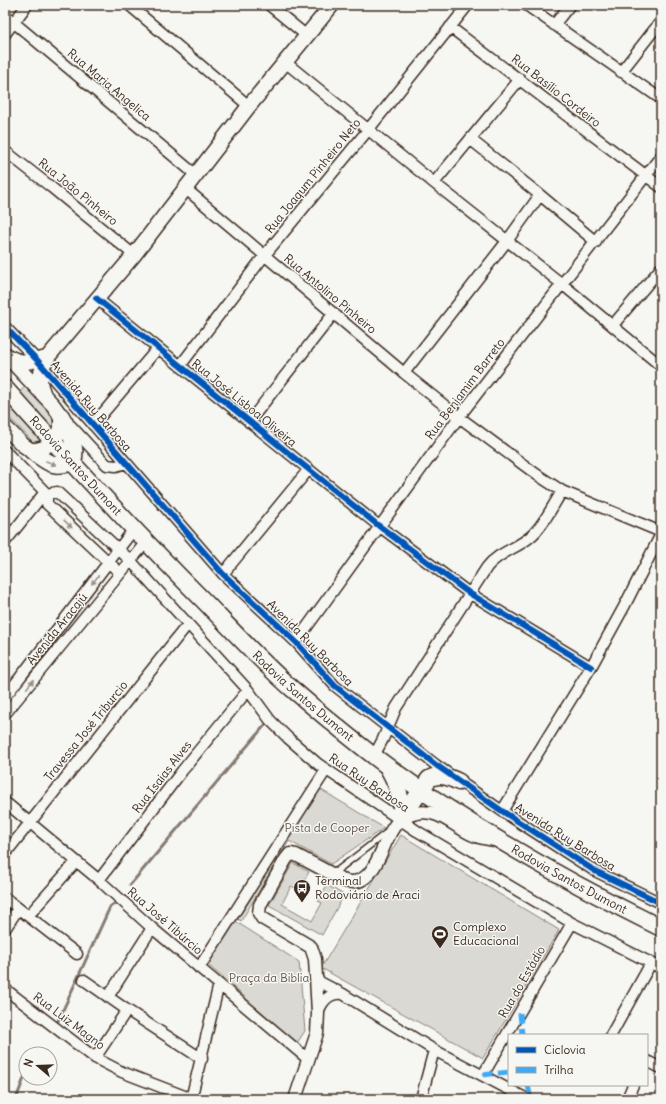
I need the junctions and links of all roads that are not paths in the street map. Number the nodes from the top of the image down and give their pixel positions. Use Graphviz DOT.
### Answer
graph roads {
  1 [pos="27,5"];
  2 [pos="129,5"];
  3 [pos="269,5"];
  4 [pos="332,5"];
  5 [pos="468,5"];
  6 [pos="526,5"];
  7 [pos="570,5"];
  8 [pos="5,15"];
  9 [pos="661,21"];
  10 [pos="14,22"];
  11 [pos="554,25"];
  12 [pos="450,27"];
  13 [pos="5,34"];
  14 [pos="307,36"];
  15 [pos="285,62"];
  16 [pos="622,72"];
  17 [pos="520,79"];
  18 [pos="661,100"];
  19 [pos="249,106"];
  20 [pos="368,130"];
  21 [pos="470,139"];
  22 [pos="5,151"];
  23 [pos="661,156"];
  24 [pos="196,175"];
  25 [pos="645,176"];
  26 [pos="434,183"];
  27 [pos="661,188"];
  28 [pos="186,189"];
  29 [pos="540,195"];
  30 [pos="507,241"];
  31 [pos="596,242"];
  32 [pos="134,254"];
  33 [pos="264,256"];
  34 [pos="659,273"];
  35 [pos="562,284"];
  36 [pos="96,298"];
  37 [pos="334,313"];
  38 [pos="613,325"];
  39 [pos="5,327"];
  40 [pos="158,348"];
  41 [pos="6,355"];
  42 [pos="42,362"];
  43 [pos="180,366"];
  44 [pos="661,366"];
  45 [pos="404,373"];
  46 [pos="5,388"];
  47 [pos="44,394"];
  48 [pos="61,416"];
  49 [pos="459,417"];
  50 [pos="249,422"];
  51 [pos="93,425"];
  52 [pos="7,430"];
  53 [pos="52,441"];
  54 [pos="5,451"];
  55 [pos="32,451"];
  56 [pos="73,462"];
  57 [pos="126,463"];
  58 [pos="309,469"];
  59 [pos="562,491"];
  60 [pos="46,493"];
  61 [pos="379,526"];
  62 [pos="134,530"];
  63 [pos="661,533"];
  64 [pos="5,542"];
  65 [pos="146,542"];
  66 [pos="119,549"];
  67 [pos="130,560"];
  68 [pos="108,562"];
  69 [pos="120,573"];
  70 [pos="223,574"];
  71 [pos="469,593"];
  72 [pos="188,624"];
  73 [pos="296,642"];
  74 [pos="591,667"];
  75 [pos="248,690"];
  76 [pos="5,697"];
  77 [pos="5,714"];
  78 [pos="388,728"];
  79 [pos="374,756"];
  80 [pos="388,766"];
  81 [pos="326,770"];
  82 [pos="459,782"];
  83 [pos="421,790"];
  84 [pos="5,802"];
  85 [pos="502,811"];
  86 [pos="29,823"];
  87 [pos="397,824"];
  88 [pos="501,841"];
  89 [pos="5,854"];
  90 [pos="76,862"];
  91 [pos="332,875"];
  92 [pos="99,880"];
  93 [pos="5,898"];
  94 [pos="661,903"];
  95 [pos="18,909"];
  96 [pos="28,916"];
  97 [pos="572,923"];
  98 [pos="152,928"];
  99 [pos="661,928"];
  100 [pos="5,929"];
  101 [pos="77,954"];
  102 [pos="651,963"];
  103 [pos="199,968"];
  104 [pos="661,968"];
  105 [pos="84,980"];
  106 [pos="316,980"];
  107 [pos="219,984"];
  108 [pos="5,989"];
  109 [pos="343,994"];
  110 [pos="108,997"];
  111 [pos="127,1010"];
  112 [pos="318,1013"];
  113 [pos="612,1034"];
  114 [pos="434,1050"];
  115 [pos="95,1058"];
  116 [pos="202,1059"];
  117 [pos="309,1060"];
  118 [pos="648,1062"];
  119 [pos="661,1068"];
  120 [pos="484,1075"];
  121 [pos="633,1086"];
  122 [pos="295,1099"];
  123 [pos="421,1099"];
  124 [pos="526,1099"];
  125 [pos="627,1099"];
  1 -- 10 [label="street"];
  2 -- 19 [label="street"];
  3 -- 14 [label="street"];
  4 -- 14 [label="main road"];
  5 -- 12 [label="street, Rua Joaqum Pinheiro Neto"];
  6 -- 11 [label="street"];
  7 -- 11 [label="street"];
  8 -- 10 [label="street, Rua Maria Angelica"];
  9 -- 16 [label="street"];
  10 -- 13 [label="street"];
  10 -- 24 [label="street, Rua Maria Angelica"];
  11 -- 16 [label="street"];
  12 -- 17 [label="street, Rua Basílio Cordeiro"];
  12 -- 20 [label="street, Rua Joaqum Pinheiro Neto"];
  14 -- 15 [label="main road"];
  15 -- 19 [label="main road"];
  15 -- 20 [label="street"];
  16 -- 18 [label="street"];
  17 -- 21 [label="street"];
  17 -- 25 [label="street, Rua Basílio Cordeiro"];
  19 -- 24 [label="main road"];
  20 -- 26 [label="street"];
  20 -- 33 [label="street, Rua Joaqum Pinheiro Neto"];
  21 -- 26 [label="street"];
  21 -- 29 [label="street"];
  22 -- 32 [label="street, Rua João Pinheiro"];
  23 -- 25 [label="street, Rua Benjamim Barreto"];
  24 -- 28 [label="main road"];
  25 -- 27 [label="street, Rua Basílio Cordeiro"];
  25 -- 31 [label="street, Rua Benjamim Barreto"];
  26 -- 30 [label="street"];
  28 -- 32 [label="main road"];
  28 -- 33 [label="street, Rua Antolino Pinheiro"];
  29 -- 30 [label="street"];
  29 -- 31 [label="street"];
  30 -- 35 [label="street"];
  30 -- 45 [label="street"];
  31 -- 35 [label="street, Rua Benjamim Barreto"];
  32 -- 36 [label="main road"];
  33 -- 37 [label="street, Rua Antolino Pinheiro"];
  33 -- 43 [label="street, Rua Joaqum Pinheiro Neto"];
  34 -- 38 [label="street"];
  35 -- 38 [label="street"];
  35 -- 49 [label="street, Rua Benjamim Barreto"];
  36 -- 40 [label="street, Rua José Lisboa Oliveira"];
  36 -- 42 [label="main road"];
  37 -- 45 [label="street, Rua Antolino Pinheiro"];
  37 -- 50 [label="street"];
  38 -- 44 [label="street"];
  39 -- 42 [label="street, Avenida Ruy Barbosa"];
  40 -- 43 [label="street, Rua José Lisboa Oliveira"];
  40 -- 51 [label="street"];
  41 -- 42 [label="main road"];
  41 -- 47 [label="main road"];
  42 -- 47 [label="main road"];
  42 -- 51 [label="street, Avenida Ruy Barbosa"];
  43 -- 50 [label="street, Rua José Lisboa Oliveira"];
  45 -- 49 [label="street, Rua Antolino Pinheiro"];
  46 -- 53 [label="highway, Rodovia Santos Dumont"];
  47 -- 48 [label="main road"];
  48 -- 53 [label="main road"];
  48 -- 56 [label="highway"];
  48 -- 57 [label="street"];
  49 -- 59 [label="street, Rua Antolino Pinheiro"];
  49 -- 61 [label="street, Rua Benjamim Barreto"];
  50 -- 58 [label="street, Rua José Lisboa Oliveira"];
  51 -- 57 [label="street, Avenida Ruy Barbosa"];
  52 -- 55 [label="main road"];
  53 -- 55 [label="main road"];
  53 -- 56 [label="highway, Rodovia Santos Dumont"];
  54 -- 60 [label="street"];
  55 -- 56 [label="highway, one-way"];
  56 -- 62 [label="highway, Rodovia Santos Dumont"];
  57 -- 70 [label="street, Avenida Ruy Barbosa"];
  58 -- 61 [label="street, Rua José Lisboa Oliveira"];
  58 -- 70 [label="street"];
  59 -- 63 [label="street, Rua Antolino Pinheiro"];
  59 -- 71 [label="street"];
  60 -- 64 [label="street"];
  60 -- 66 [label="street, Rua Ruy Barbosa"];
  60 -- 68 [label="street, one-way"];
  61 -- 71 [label="street, Rua José Lisboa Oliveira"];
  61 -- 73 [label="street, Rua Benjamim Barreto"];
  62 -- 65 [label="highway, Rodovia Santos Dumont"];
  62 -- 66 [label="street, Avenida Aracajú"];
  63 -- 74 [label="street"];
  65 -- 67 [label="street, Avenida Aracajú"];
  65 -- 79 [label="highway, Rodovia Santos Dumont"];
  66 -- 67 [label="street, Rua Ruy Barbosa"];
  66 -- 68 [label="street, Avenida Aracajú"];
  67 -- 69 [label="street, Avenida Aracajú"];
  67 -- 72 [label="street, Rua Ruy Barbosa"];
  68 -- 69 [label="street"];
  68 -- 76 [label="street, Avenida Aracajú, one-way"];
  77 -- 69 [label="street, Avenida Aracajú, one-way"];
  70 -- 73 [label="street, Avenida Ruy Barbosa"];
  71 -- 74 [label="street, Rua José Lisboa Oliveira"];
  71 -- 78 [label="street"];
  72 -- 75 [label="street, Rua Ruy Barbosa"];
  72 -- 86 [label="street, Travessa José Triburcio"];
  73 -- 78 [label="street, Avenida Ruy Barbosa"];
  74 -- 85 [label="street"];
  75 -- 81 [label="street, Rua Ruy Barbosa"];
  75 -- 92 [label="street, Rua Isaias Alves"];
  78 -- 79 [label="street"];
  78 -- 82 [label="street, Avenida Ruy Barbosa"];
  79 -- 80 [label="highway, Rodovia Santos Dumont"];
  80 -- 83 [label="highway, Rodovia Santos Dumont"];
  80 -- 87 [label="highway"];
  81 -- 87 [label="street, Rua Ruy Barbosa"];
  81 -- 103 [label="street"];
  82 -- 83 [label="highway"];
  82 -- 85 [label="street, Avenida Ruy Barbosa"];
  83 -- 87 [label="highway"];
  83 -- 88 [label="highway, Rodovia Santos Dumont"];
  84 -- 86 [label="street, Rua José Tibúrcio"];
  85 -- 94 [label="street, Avenida Ruy Barbosa"];
  86 -- 89 [label="street, Travessa José Triburcio"];
  86 -- 90 [label="street, Rua José Tibúrcio"];
  87 -- 88 [label="street"];
  87 -- 91 [label="lane"];
  87 -- 91 [label="street"];
  87 -- 97 [label="street, Rua Ruy Barbosa"];
  88 -- 99 [label="highway, Rodovia Santos Dumont"];
  90 -- 92 [label="street, Rua José Tibúrcio"];
  90 -- 96 [label="street"];
  91 -- 106 [label="street"];
  92 -- 98 [label="street, Rua José Tibúrcio"];
  93 -- 95 [label="street"];
  95 -- 96 [label="street"];
  95 -- 100 [label="street"];
  96 -- 101 [label="street"];
  97 -- 102 [label="street, Rua Ruy Barbosa"];
  97 -- 120 [label="street, Rua do Estádio"];
  98 -- 103 [label="street, Rua José Tibúrcio"];
  98 -- 110 [label="street"];
  102 -- 104 [label="street, Rua Ruy Barbosa"];
  102 -- 113 [label="street"];
  103 -- 107 [label="street, Rua José Tibúrcio"];
  105 -- 110 [label="street"];
  106 -- 109 [label="street"];
  106 -- 112 [label="street"];
  107 -- 116 [label="street, Rua Luiz Magno"];
  107 -- 117 [label="street, Rua José Tibúrcio"];
  108 -- 115 [label="street, Rua Luiz Magno"];
  109 -- 112 [label="street"];
  109 -- 114 [label="street"];
  110 -- 111 [label="street"];
  111 -- 115 [label="street"];
  111 -- 116 [label="street"];
  112 -- 117 [label="street"];
  114 -- 120 [label="street"];
  114 -- 123 [label="street"];
  115 -- 116 [label="street, Rua Luiz Magno"];
  117 -- 122 [label="street"];
  118 -- 119 [label="street"];
  120 -- 124 [label="street"];
  121 -- 125 [label="street"];
}
